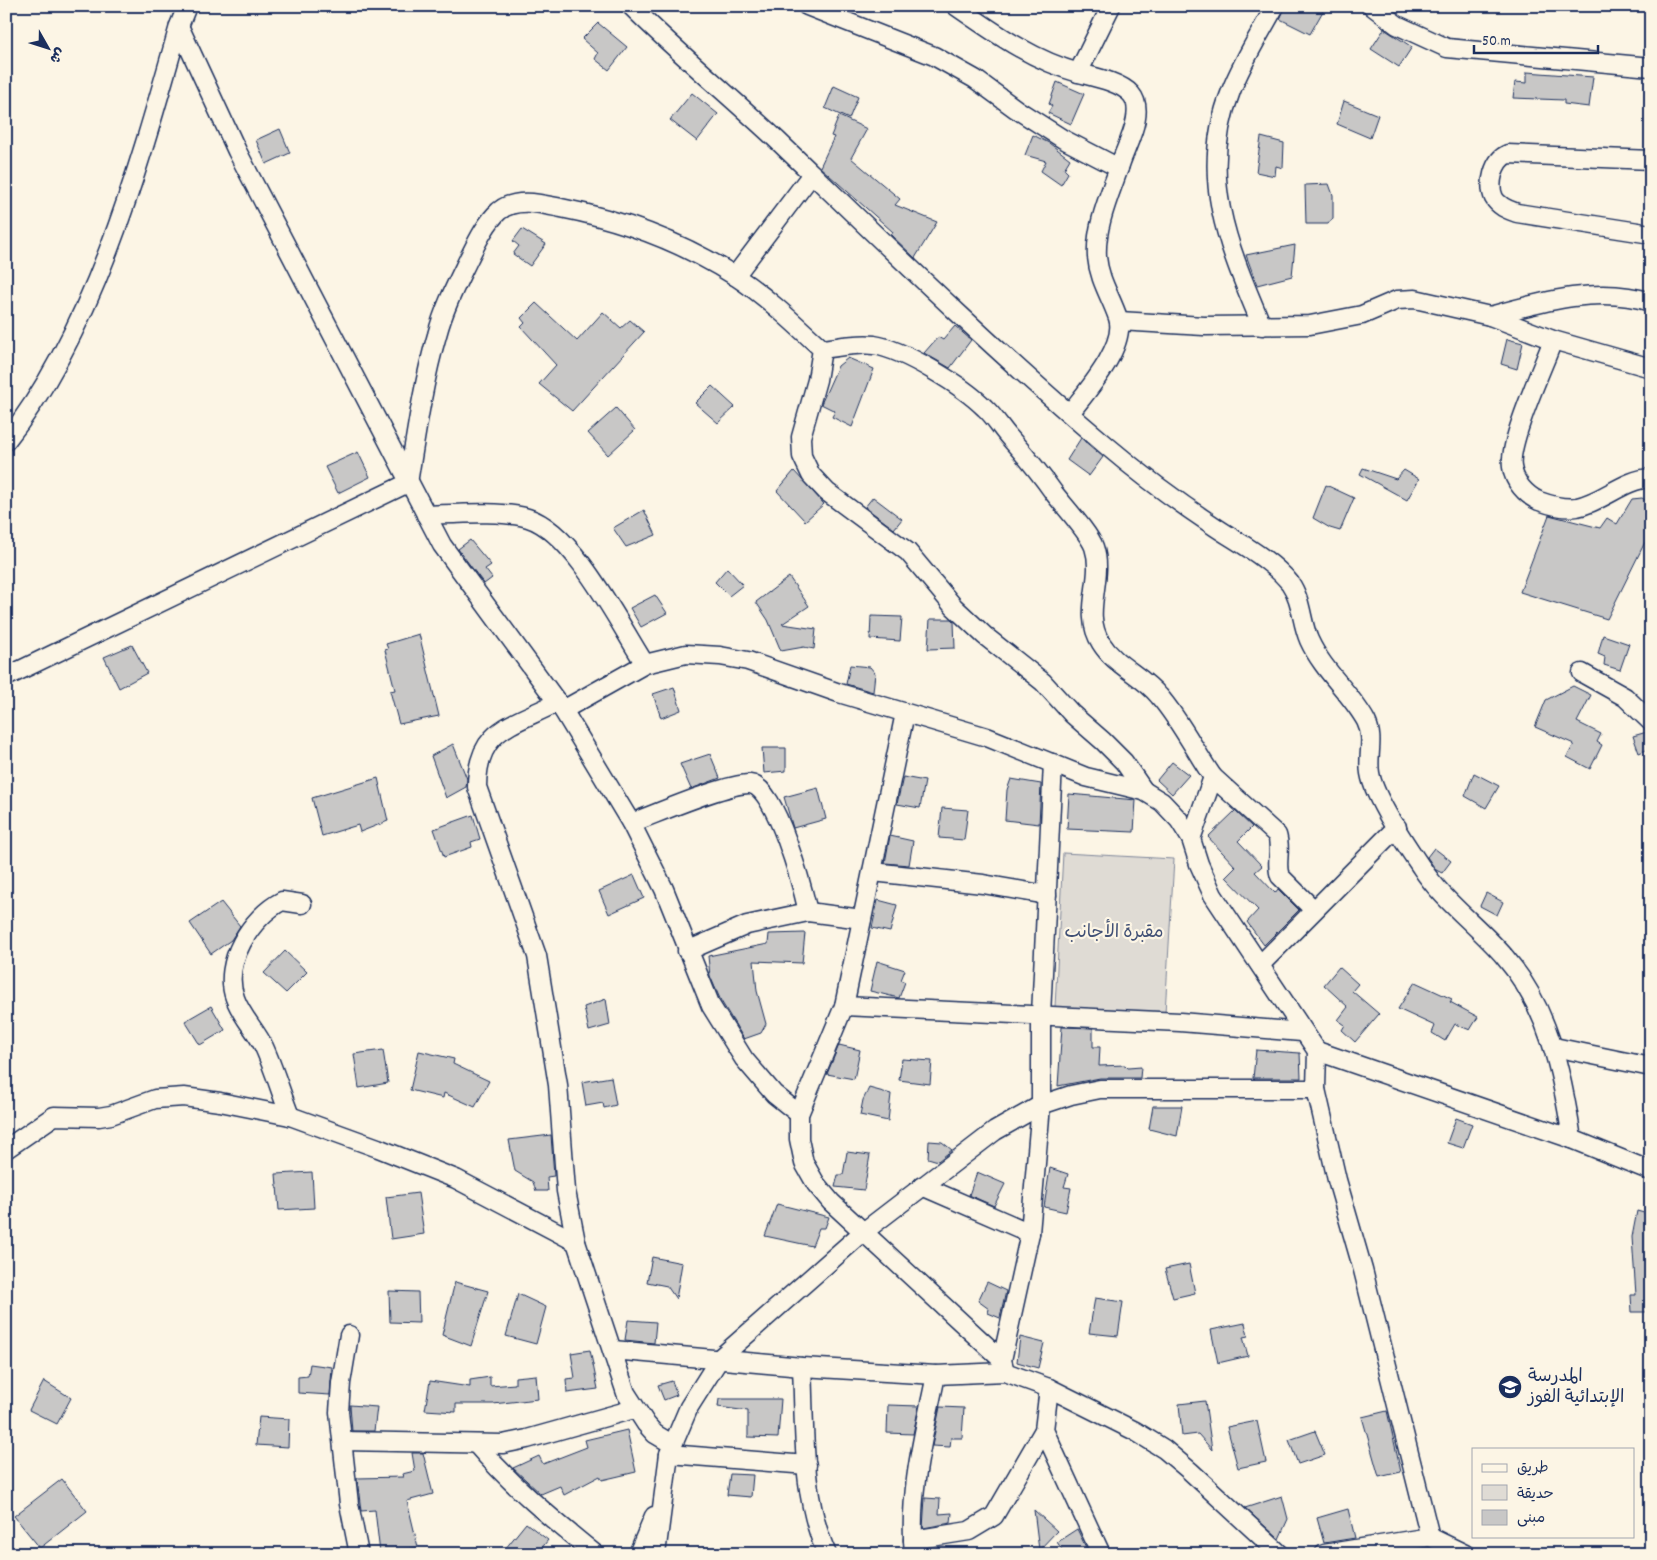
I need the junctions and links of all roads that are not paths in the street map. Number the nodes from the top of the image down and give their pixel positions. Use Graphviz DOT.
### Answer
graph roads {
  1 [pos="187,6"];
  2 [pos="631,6"];
  3 [pos="807,6"];
  4 [pos="956,6"];
  5 [pos="1111,6"];
  6 [pos="1275,6"];
  7 [pos="1372,6"];
  8 [pos="979,13"];
  9 [pos="179,26"];
  10 [pos="1651,67"];
  11 [pos="1078,73"];
  12 [pos="1651,160"];
  13 [pos="1119,168"];
  14 [pos="812,174"];
  15 [pos="1651,234"];
  16 [pos="735,276"];
  17 [pos="1651,302"];
  18 [pos="1490,316"];
  19 [pos="1119,321"];
  20 [pos="1262,326"];
  21 [pos="1553,340"];
  22 [pos="822,349"];
  23 [pos="1651,368"];
  24 [pos="1070,413"];
  25 [pos="6,441"];
  26 [pos="1651,478"];
  27 [pos="408,483"];
  28 [pos="426,514"];
  29 [pos="645,664"];
  30 [pos="1582,673"];
  31 [pos="6,677"];
  32 [pos="561,706"];
  33 [pos="905,713"];
  34 [pos="1651,722"];
  35 [pos="1053,763"];
  36 [pos="1213,777"];
  37 [pos="1144,791"];
  38 [pos="631,823"];
  39 [pos="1396,828"];
  40 [pos="1191,839"];
  41 [pos="873,872"];
  42 [pos="1047,895"];
  43 [pos="302,904"];
  44 [pos="1314,910"];
  45 [pos="808,912"];
  46 [pos="862,919"];
  47 [pos="687,951"];
  48 [pos="1260,965"];
  49 [pos="844,1006"];
  50 [pos="1041,1015"];
  51 [pos="1302,1032"];
  52 [pos="1554,1047"];
  53 [pos="1316,1051"];
  54 [pos="1651,1067"];
  55 [pos="1316,1089"];
  56 [pos="1041,1105"];
  57 [pos="800,1114"];
  58 [pos="290,1116"];
  59 [pos="1572,1139"];
  60 [pos="6,1149"];
  61 [pos="1651,1171"];
  62 [pos="922,1186"];
  63 [pos="862,1232"];
  64 [pos="1030,1233"];
  65 [pos="576,1242"];
  66 [pos="349,1335"];
  67 [pos="613,1350"];
  68 [pos="720,1358"];
  69 [pos="1003,1366"];
  70 [pos="802,1367"];
  71 [pos="936,1375"];
  72 [pos="1049,1388"];
  73 [pos="634,1409"];
  74 [pos="1044,1430"];
  75 [pos="342,1441"];
  76 [pos="476,1444"];
  77 [pos="671,1449"];
  78 [pos="807,1464"];
  79 [pos="662,1497"];
  80 [pos="1437,1545"];
  81 [pos="913,1547"];
  82 [pos="359,1554"];
  83 [pos="595,1554"];
  84 [pos="638,1554"];
  85 [pos="656,1554"];
  86 [pos="827,1554"];
  87 [pos="1101,1554"];
  88 [pos="1280,1554"];
  89 [pos="1324,1554"];
  90 [pos="1465,1554"];
  1 -- 9 [label="street"];
  2 -- 14 [label="street"];
  3 -- 13 [label="street"];
  4 -- 8 [label="street"];
  5 -- 11 [label="street"];
  6 -- 20 [label="street"];
  7 -- 10 [label="street"];
  8 -- 11 [label="street"];
  9 -- 25 [label="street"];
  9 -- 27 [label="street"];
  11 -- 13 [label="street"];
  12 -- 15 [label="street"];
  13 -- 19 [label="street"];
  14 -- 16 [label="street"];
  14 -- 24 [label="street"];
  16 -- 22 [label="street"];
  16 -- 27 [label="street"];
  17 -- 18 [label="street"];
  18 -- 20 [label="street"];
  18 -- 21 [label="street"];
  19 -- 20 [label="street"];
  19 -- 24 [label="street"];
  21 -- 23 [label="street"];
  21 -- 26 [label="street"];
  22 -- 36 [label="street"];
  22 -- 37 [label="street"];
  24 -- 39 [label="street"];
  27 -- 28 [label="street"];
  27 -- 31 [label="street"];
  28 -- 29 [label="street"];
  28 -- 32 [label="street"];
  29 -- 32 [label="street"];
  29 -- 33 [label="street"];
  30 -- 34 [label="street"];
  32 -- 38 [label="street"];
  32 -- 65 [label="street"];
  33 -- 35 [label="street"];
  33 -- 41 [label="street"];
  35 -- 37 [label="street"];
  35 -- 42 [label="street"];
  36 -- 40 [label="street"];
  36 -- 44 [label="street"];
  37 -- 40 [label="street"];
  38 -- 45 [label="street"];
  38 -- 47 [label="street"];
  39 -- 44 [label="street"];
  39 -- 52 [label="street"];
  40 -- 48 [label="street"];
  41 -- 42 [label="street"];
  41 -- 46 [label="street"];
  42 -- 50 [label="street"];
  43 -- 58 [label="street"];
  44 -- 48 [label="street"];
  45 -- 46 [label="street"];
  45 -- 47 [label="street"];
  46 -- 49 [label="street"];
  47 -- 57 [label="street"];
  48 -- 51 [label="street"];
  49 -- 50 [label="street"];
  49 -- 57 [label="street"];
  50 -- 51 [label="street"];
  50 -- 56 [label="street"];
  51 -- 53 [label="street"];
  52 -- 54 [label="street"];
  52 -- 59 [label="street"];
  53 -- 55 [label="street"];
  53 -- 59 [label="street"];
  55 -- 56 [label="street"];
  55 -- 80 [label="street"];
  56 -- 62 [label="street"];
  56 -- 64 [label="street"];
  57 -- 63 [label="street"];
  58 -- 60 [label="street"];
  58 -- 65 [label="street"];
  59 -- 61 [label="street"];
  62 -- 63 [label="street"];
  62 -- 64 [label="street"];
  63 -- 68 [label="street"];
  63 -- 69 [label="street"];
  64 -- 69 [label="street"];
  65 -- 67 [label="street"];
  66 -- 75 [label="street"];
  67 -- 68 [label="street"];
  67 -- 73 [label="street"];
  68 -- 70 [label="street"];
  68 -- 77 [label="street"];
  69 -- 71 [label="street"];
  69 -- 72 [label="street"];
  70 -- 71 [label="street"];
  70 -- 78 [label="street"];
  71 -- 81 [label="street"];
  72 -- 74 [label="street"];
  72 -- 88 [label="street"];
  73 -- 76 [label="street"];
  73 -- 77 [label="street"];
  74 -- 81 [label="street"];
  74 -- 87 [label="street"];
  75 -- 76 [label="street"];
  75 -- 82 [label="street"];
  76 -- 83 [label="street"];
  77 -- 78 [label="street"];
  77 -- 79 [label="street"];
  78 -- 86 [label="street"];
  79 -- 84 [label="street"];
  79 -- 85 [label="street"];
  80 -- 89 [label="street"];
  80 -- 90 [label="street"];
}
